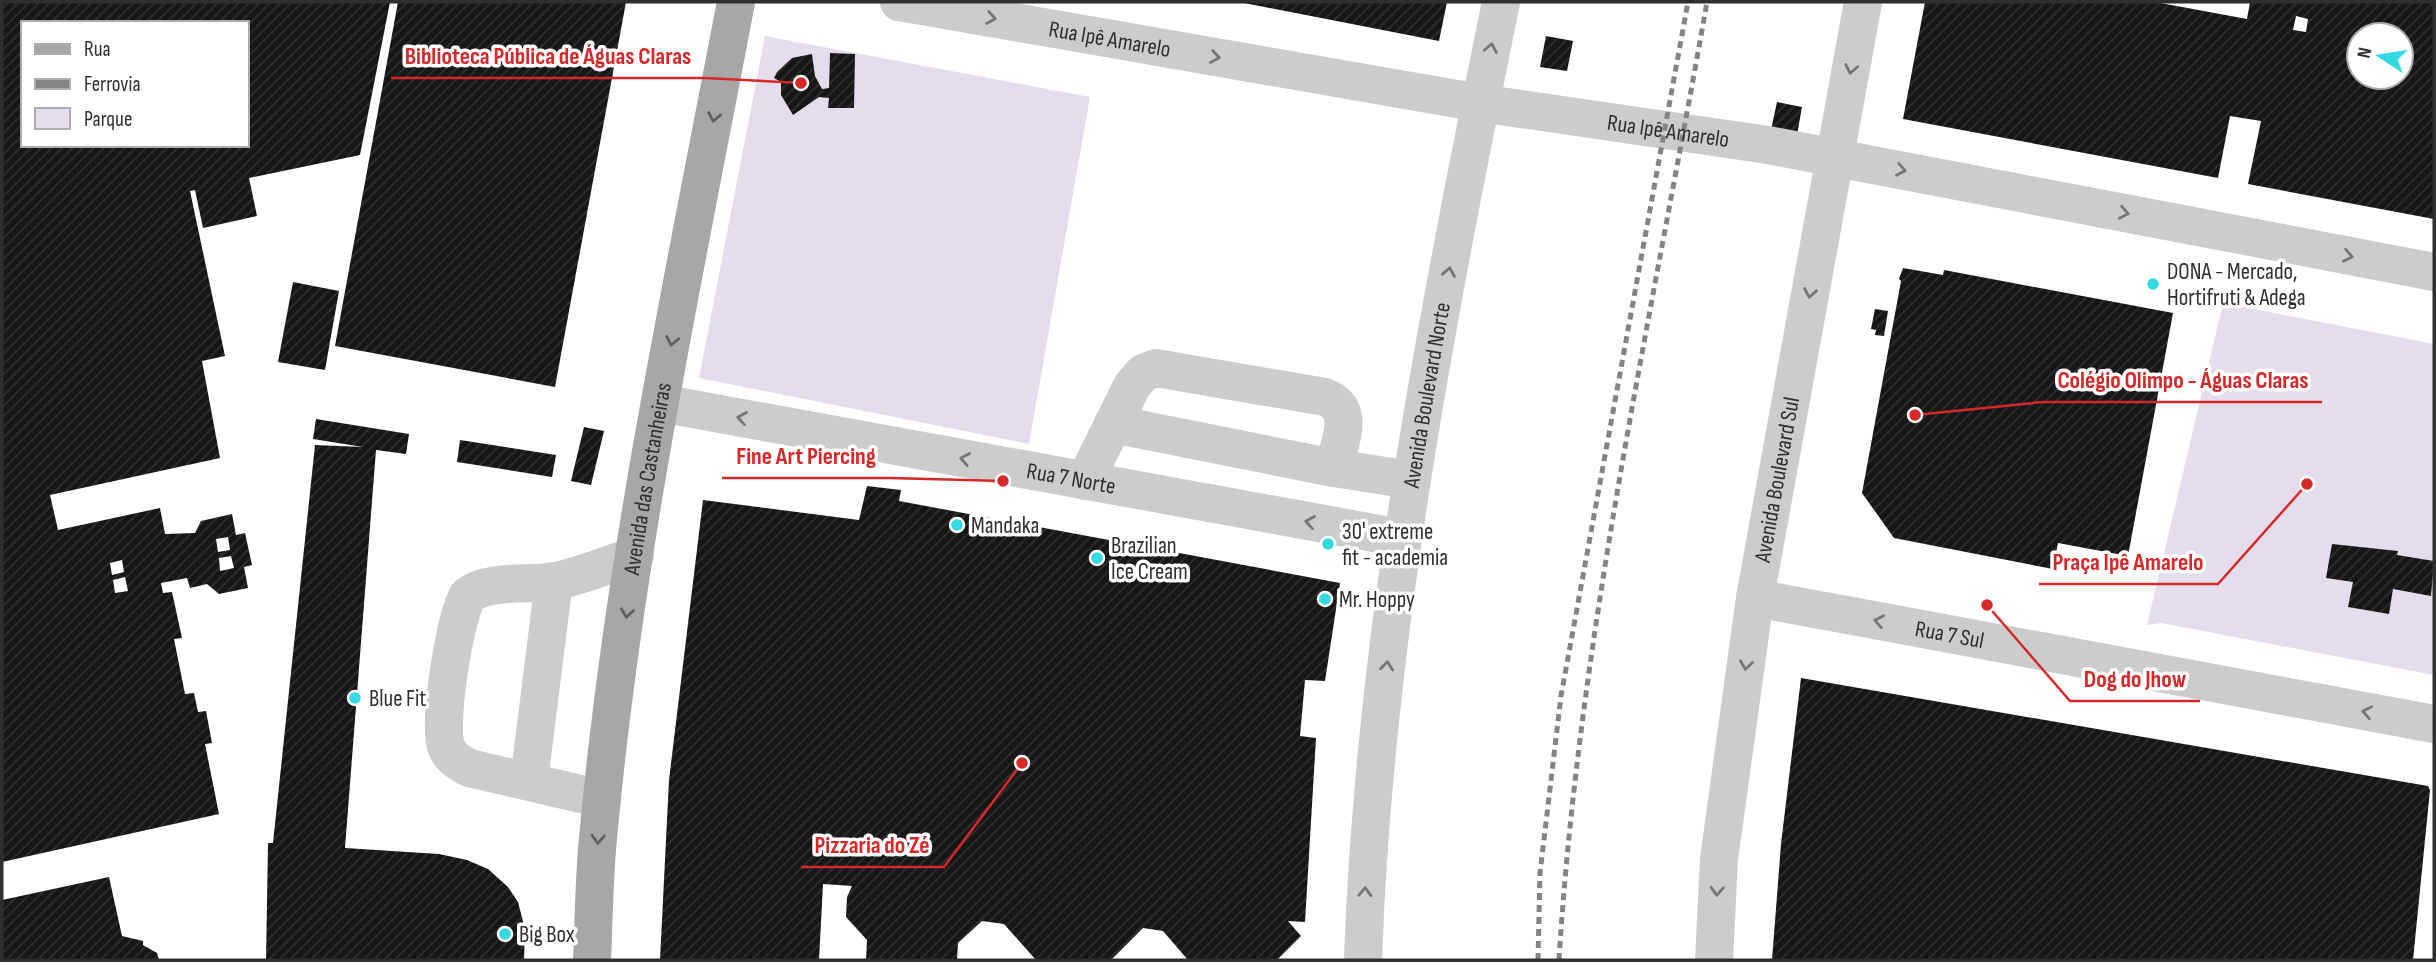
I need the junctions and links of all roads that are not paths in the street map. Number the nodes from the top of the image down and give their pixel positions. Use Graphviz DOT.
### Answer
graph roads {
  1 [pos="736,2"];
  2 [pos="899,2"];
  3 [pos="1501,2"];
  4 [pos="1863,2"];
  5 [pos="1480,103"];
  6 [pos="1834,157"];
  7 [pos="2434,272"];
  8 [pos="660,403"];
  9 [pos="1113,424"];
  10 [pos="1334,468"];
  11 [pos="1411,480"];
  12 [pos="1085,481"];
  13 [pos="1401,538"];
  14 [pos="635,555"];
  15 [pos="554,581"];
  16 [pos="1755,598"];
  17 [pos="2434,724"];
  18 [pos="529,781"];
  19 [pos="603,799"];
  20 [pos="592,960"];
  21 [pos="1363,960"];
  22 [pos="1714,960"];
  1 -- 8 [label="main road, Avenida das Castanheiras, one-way"];
  2 -- 5 [label="street, Rua Ipê Amarelo, one-way"];
  5 -- 3 [label="street, Avenida Boulevard Norte, one-way"];
  4 -- 6 [label="street, Avenida Boulevard Sul, one-way"];
  5 -- 6 [label="street, Rua Ipê Amarelo"];
  11 -- 5 [label="street, Avenida Boulevard Norte, one-way"];
  6 -- 7 [label="street, Rua Ipê Amarelo, one-way"];
  6 -- 16 [label="street, Avenida Boulevard Sul, one-way"];
  12 -- 8 [label="street, Rua 7 Norte, one-way"];
  8 -- 14 [label="main road, Avenida das Castanheiras"];
  9 -- 10 [label="street"];
  9 -- 10 [label="street"];
  9 -- 12 [label="street"];
  10 -- 11 [label="street"];
  11 -- 13 [label="street, Avenida Boulevard Norte"];
  13 -- 12 [label="street, Rua 7 Norte, one-way"];
  21 -- 13 [label="street, Avenida Boulevard Norte, one-way"];
  14 -- 15 [label="street"];
  14 -- 19 [label="main road, Avenida das Castanheiras, one-way"];
  15 -- 18 [label="street"];
  15 -- 18 [label="street"];
  17 -- 16 [label="street, Rua 7 Sul, one-way"];
  16 -- 22 [label="street, Avenida Boulevard Sul, one-way"];
  18 -- 19 [label="street"];
  19 -- 20 [label="main road, Avenida das Castanheiras, one-way"];
}
